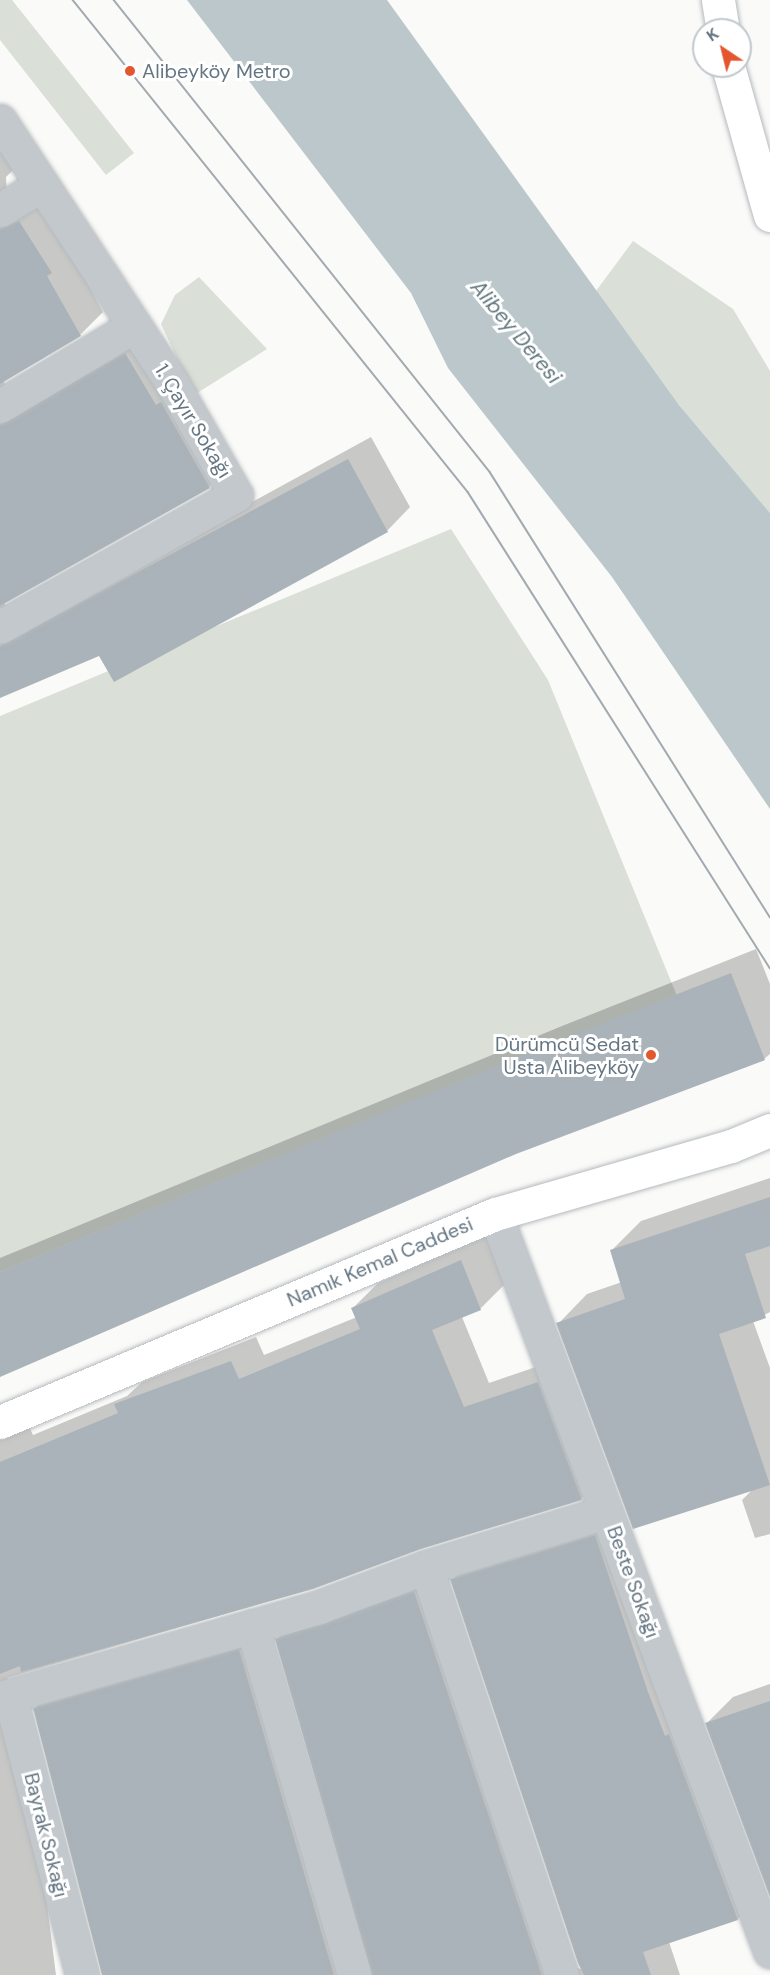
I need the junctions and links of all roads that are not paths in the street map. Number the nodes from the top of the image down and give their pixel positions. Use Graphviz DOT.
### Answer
graph roads {
  1 [pos="718,0"];
  2 [pos="721,18"];
  3 [pos="731,78"];
  4 [pos="0,121"];
  5 [pos="42,185"];
  6 [pos="0,210"];
  7 [pos="770,215"];
  8 [pos="134,326"];
  9 [pos="0,406"];
  10 [pos="0,627"];
  11 [pos="770,1130"];
  12 [pos="495,1214"];
  13 [pos="0,1422"];
  14 [pos="606,1512"];
  15 [pos="426,1567"];
  16 [pos="252,1626"];
  17 [pos="5,1697"];
  18 [pos="770,1951"];
  19 [pos="82,1975"];
  20 [pos="354,1975"];
  21 [pos="562,1975"];
  1 -- 2 [label="main road"];
  3 -- 7 [label="main road"];
  4 -- 5 [label="street, 1. Çayır Sokağı"];
  5 -- 6 [label="street"];
  5 -- 8 [label="street, 1. Çayır Sokağı"];
  8 -- 9 [label="street"];
  8 -- 10 [label="street, 1. Çayır Sokağı"];
  11 -- 12 [label="main road, Namık Kemal Caddesi"];
  12 -- 13 [label="main road, Namık Kemal Caddesi"];
  12 -- 14 [label="street, Beste Sokağı"];
  14 -- 15 [label="street"];
  14 -- 18 [label="street, Beste Sokağı"];
  15 -- 16 [label="street"];
  15 -- 21 [label="street"];
  16 -- 17 [label="street"];
  16 -- 20 [label="street"];
  17 -- 19 [label="street, Bayrak Sokağı"];
}
